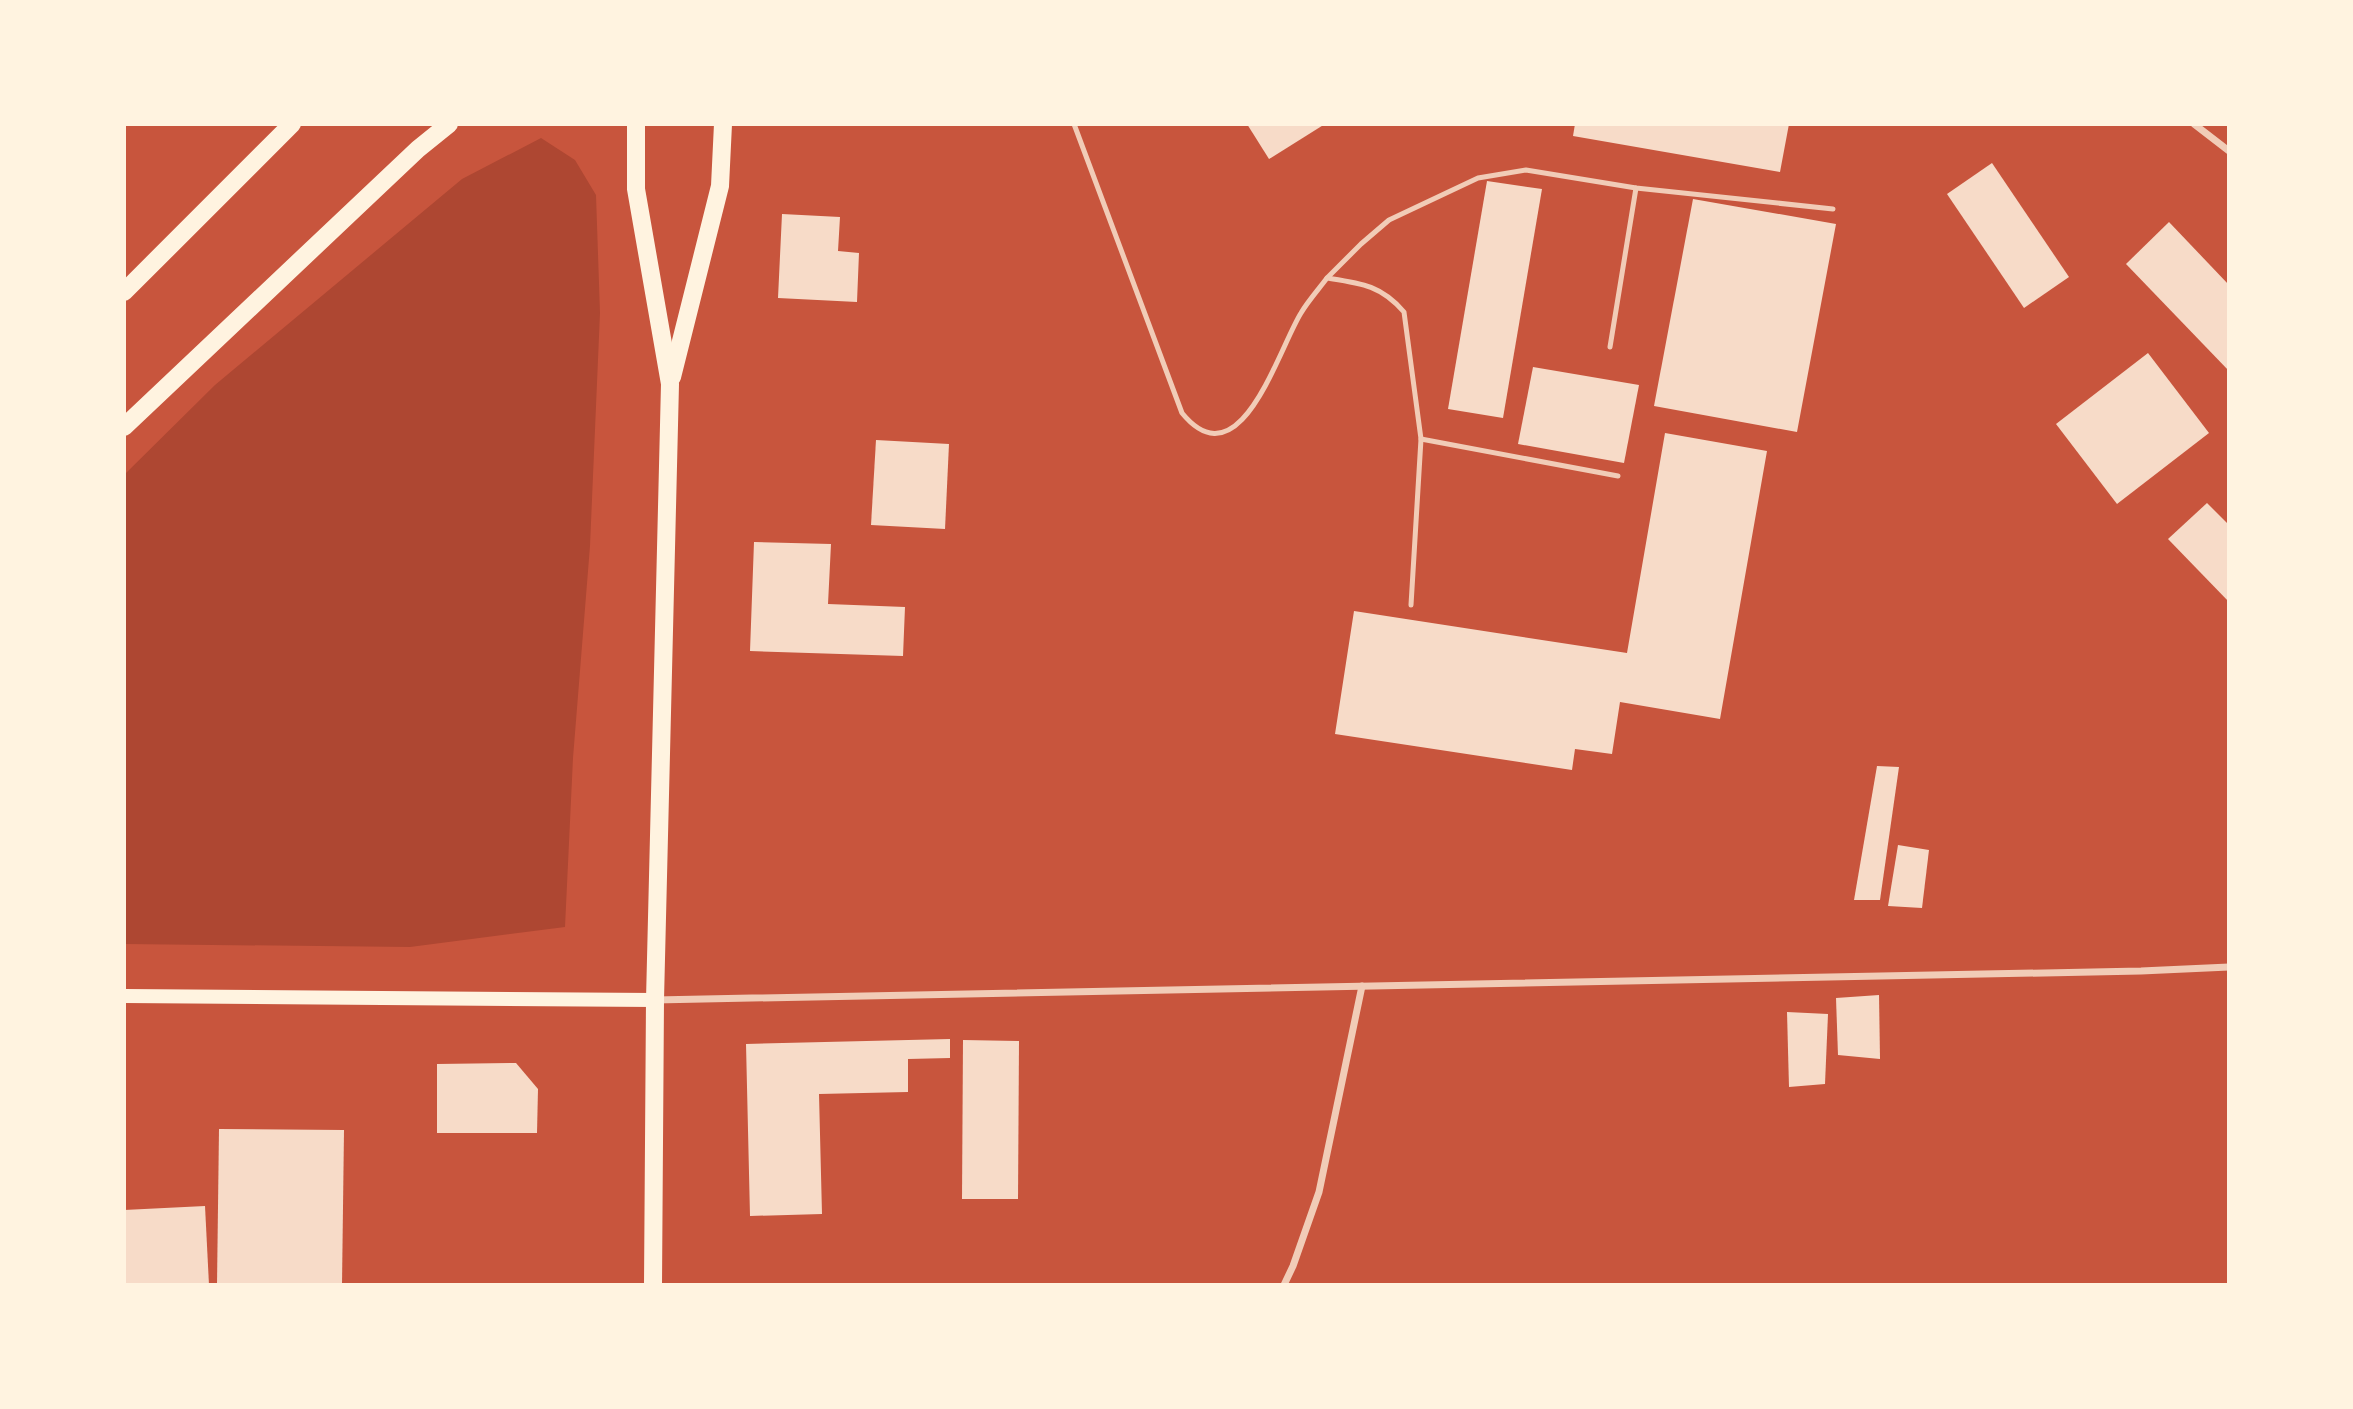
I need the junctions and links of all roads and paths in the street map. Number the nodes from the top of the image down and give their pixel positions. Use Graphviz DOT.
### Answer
graph roads {
  1 [pos="292,124"];
  2 [pos="449,124"];
  3 [pos="636,124"];
  4 [pos="723,124"];
  5 [pos="1074,124"];
  6 [pos="2194,124"];
  7 [pos="2229,151"];
  8 [pos="1636,188"];
  9 [pos="1833,209"];
  10 [pos="1327,278"];
  11 [pos="124,292"];
  12 [pos="1610,347"];
  13 [pos="670,384"];
  14 [pos="124,427"];
  15 [pos="1421,439"];
  16 [pos="1618,476"];
  17 [pos="1411,605"];
  18 [pos="2229,967"];
  19 [pos="1362,986"];
  20 [pos="124,996"];
  21 [pos="655,1000"];
  22 [pos="653,1285"];
  23 [pos="1284,1285"];
  1 -- 11 [label="main road"];
  2 -- 14 [label="main road"];
  3 -- 13 [label="main road"];
  4 -- 13 [label="main road"];
  5 -- 10 [label="lane"];
  6 -- 7 [label="street"];
  8 -- 9 [label="lane"];
  8 -- 10 [label="lane"];
  8 -- 12 [label="lane"];
  10 -- 15 [label="lane"];
  13 -- 21 [label="main road"];
  15 -- 16 [label="lane"];
  15 -- 17 [label="lane"];
  18 -- 19 [label="street"];
  19 -- 21 [label="street"];
  19 -- 23 [label="street"];
  20 -- 21 [label="main road"];
  21 -- 22 [label="main road"];
}
